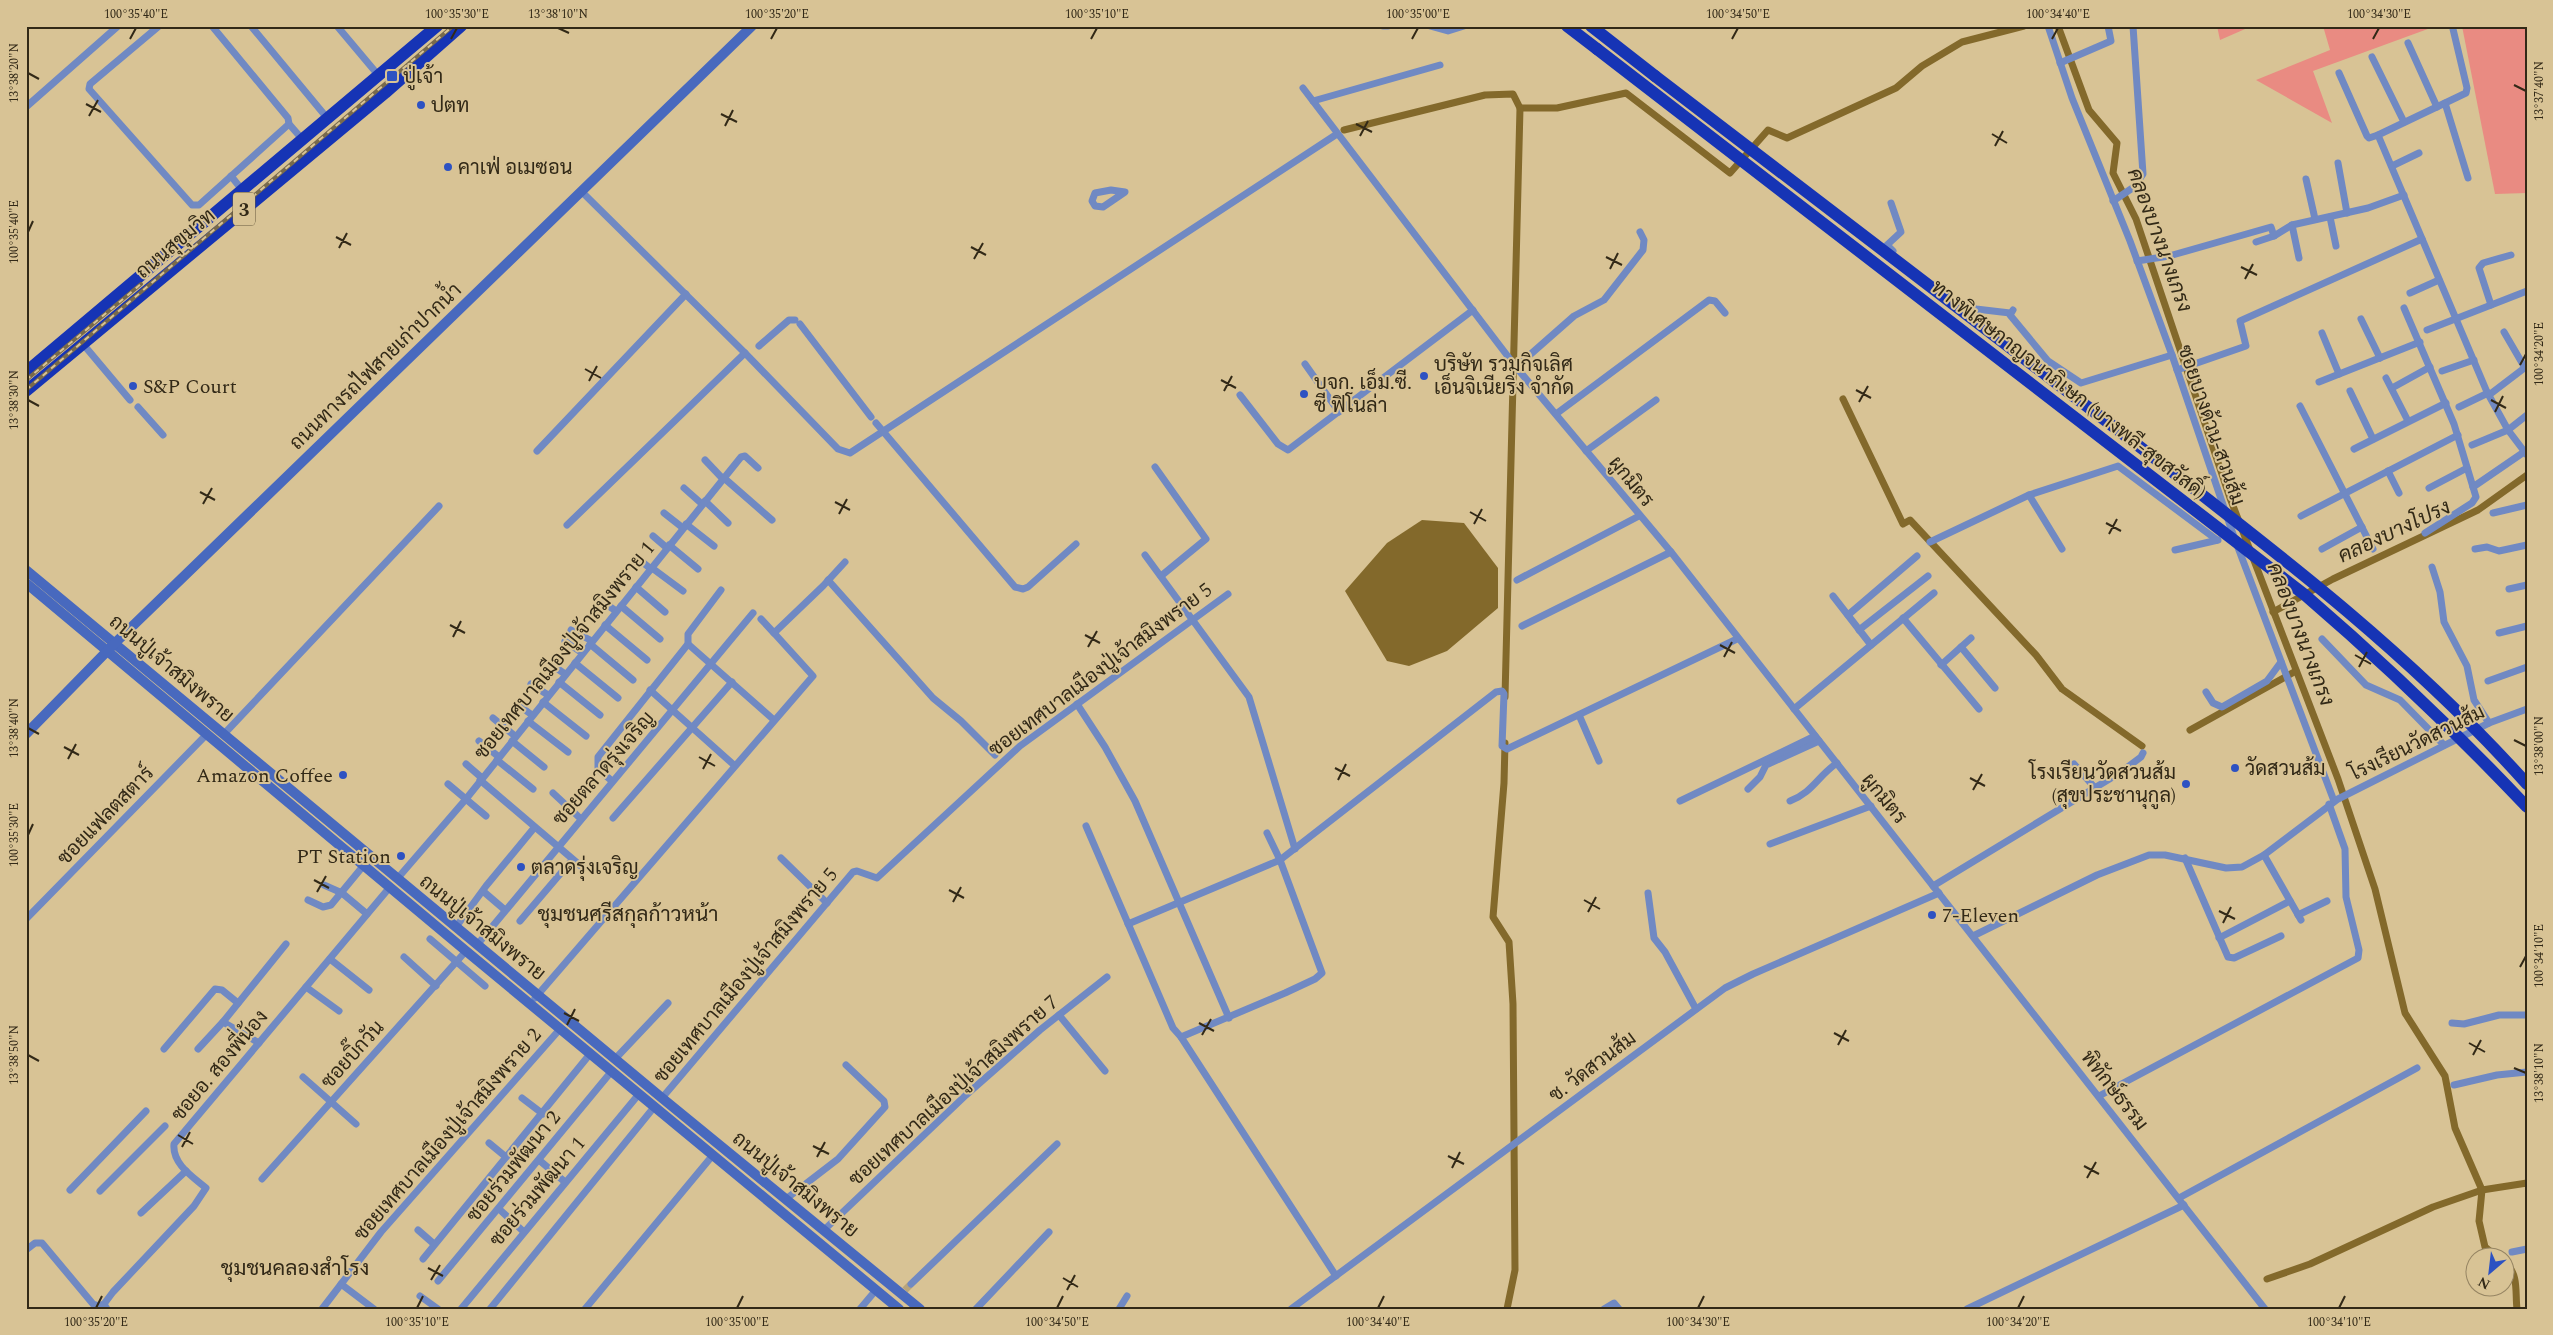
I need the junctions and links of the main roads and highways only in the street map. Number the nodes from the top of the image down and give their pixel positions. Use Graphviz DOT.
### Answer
graph roads {
  1 [pos="437,26"];
  2 [pos="461,26"];
  3 [pos="752,26"];
  4 [pos="1567,26"];
  5 [pos="1591,26"];
  6 [pos="1604,26"];
  7 [pos="1655,76"];
  8 [pos="243,191"];
  9 [pos="254,201"];
  10 [pos="28,368"];
  11 [pos="26,391"];
  12 [pos="26,570"];
  13 [pos="26,583"];
  14 [pos="115,643"];
  15 [pos="107,651"];
  16 [pos="26,734"];
  17 [pos="2527,784"];
  18 [pos="283,791"];
  19 [pos="2527,807"];
  20 [pos="393,883"];
  21 [pos="658,1095"];
  22 [pos="647,1100"];
  23 [pos="732,1155"];
  24 [pos="724,1165"];
  25 [pos="824,1230"];
  26 [pos="816,1240"];
  27 [pos="899,1309"];
  28 [pos="920,1309"];
  1 -- 8 [label="highway, ถนนสุขุมวิท / 3"];
  2 -- 9 [label="highway, ถนนสุขุมวิท / 3"];
  3 -- 14 [label="main road, ถนนทางรถไฟสายเก่าปากน้ำ"];
  4 -- 19 [label="highway, ทางพิเศษกาญจนาภิเษก (บางพลี-สุขสวัสดิ์), bridge"];
  5 -- 7 [label="highway, ทางพิเศษกาญจนาภิเษก (บางพลี-สุขสวัสดิ์)"];
  6 -- 7 [label="highway"];
  7 -- 17 [label="highway, ทางพิเศษกาญจนาภิเษก (บางพลี-สุขสวัสดิ์), bridge"];
  8 -- 9 [label="highway"];
  8 -- 10 [label="highway, ถนนสุขุมวิท / 3"];
  9 -- 11 [label="highway, ถนนสุขุมวิท / 3"];
  12 -- 14 [label="main road, ถนนปู่เจ้าสมิงพราย"];
  13 -- 15 [label="main road, ถนนปู่เจ้าสมิงพราย"];
  14 -- 15 [label="main road, ถนนทางรถไฟสายเก่าปากน้ำ"];
  14 -- 18 [label="main road, ถนนปู่เจ้าสมิงพราย"];
  15 -- 16 [label="main road, ถนนทางรถไฟสายเก่าปากน้ำ"];
  15 -- 18 [label="main road, ถนนปู่เจ้าสมิงพราย"];
  18 -- 20 [label="main road, ถนนปู่เจ้าสมิงพราย"];
  18 -- 20 [label="main road, ถนนปู่เจ้าสมิงพราย"];
  20 -- 21 [label="main road, ถนนปู่เจ้าสมิงพราย"];
  20 -- 22 [label="main road, ถนนปู่เจ้าสมิงพราย"];
  21 -- 22 [label="main road"];
  21 -- 23 [label="main road, ถนนปู่เจ้าสมิงพราย"];
  22 -- 24 [label="main road, ถนนปู่เจ้าสมิงพราย"];
  23 -- 24 [label="main road"];
  23 -- 25 [label="main road, ถนนปู่เจ้าสมิงพราย"];
  24 -- 26 [label="main road, ถนนปู่เจ้าสมิงพราย"];
  25 -- 26 [label="main road"];
  25 -- 28 [label="main road, ถนนปู่เจ้าสมิงพราย"];
  26 -- 27 [label="main road, ถนนปู่เจ้าสมิงพราย"];
}
